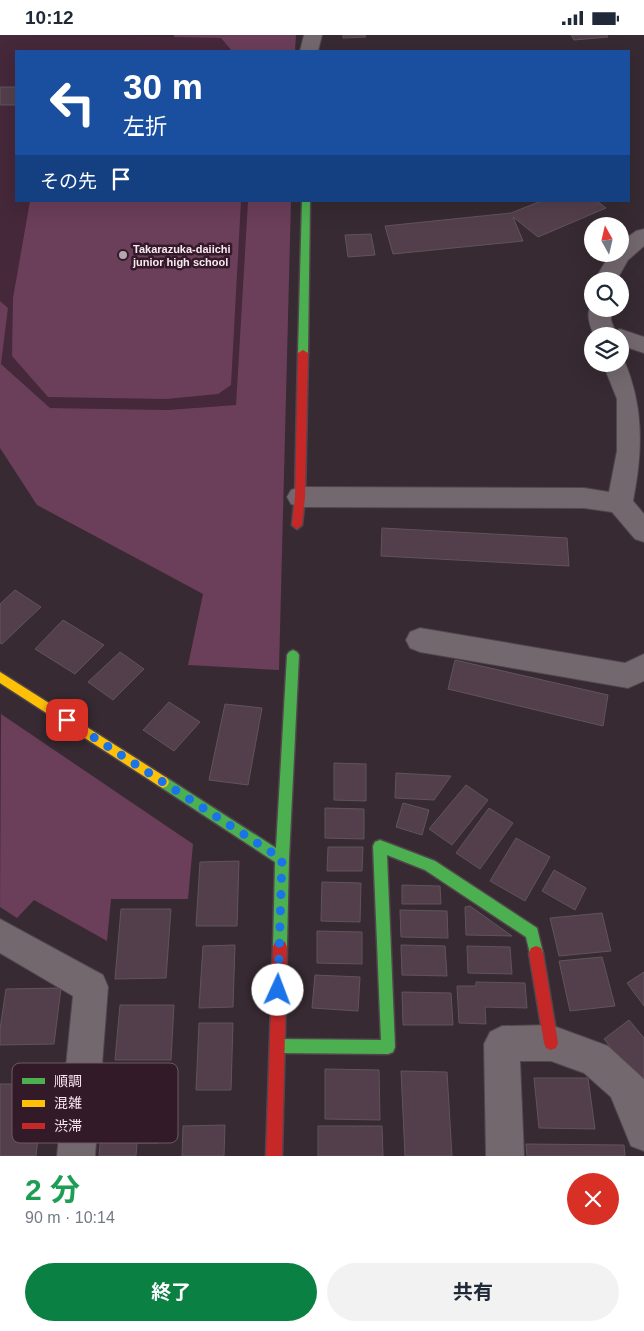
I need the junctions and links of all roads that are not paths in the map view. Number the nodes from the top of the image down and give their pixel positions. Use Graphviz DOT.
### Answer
graph roads {
  1 [pos="313,35"];
  2 [pos="309,50"];
  3 [pos="306,202"];
  4 [pos="641,241"];
  5 [pos="609,272"];
  6 [pos="629,340"];
  7 [pos="644,345"];
  8 [pos="620,372"];
  9 [pos="636,399"];
  10 [pos="300,497"];
  11 [pos="620,503"];
  12 [pos="297,525"];
  13 [pos="644,532"];
  14 [pos="420,640"];
  15 [pos="293,655"];
  16 [pos="644,666"];
  17 [pos="0,677"];
  18 [pos="282,859"];
  19 [pos="0,935"];
  20 [pos="551,1043"];
  21 [pos="277,1046"];
  22 [pos="84,1063"];
  23 [pos="633,1094"];
  24 [pos="644,1133"];
  25 [pos="77,1143"];
  26 [pos="76,1156"];
  27 [pos="274,1156"];
  28 [pos="505,1156"];
  1 -- 2 [label="street"];
  3 -- 10 [label="street"];
  4 -- 5 [label="street"];
  6 -- 7 [label="street"];
  8 -- 9 [label="street"];
  9 -- 11 [label="street"];
  10 -- 11 [label="street"];
  10 -- 12 [label="street"];
  11 -- 13 [label="street"];
  14 -- 16 [label="street"];
  15 -- 18 [label="street"];
  17 -- 18 [label="street"];
  18 -- 21 [label="street"];
  19 -- 22 [label="street"];
  20 -- 21 [label="street"];
  20 -- 23 [label="street"];
  20 -- 28 [label="street"];
  21 -- 27 [label="street"];
  23 -- 24 [label="street"];
  25 -- 26 [label="street"];
}
